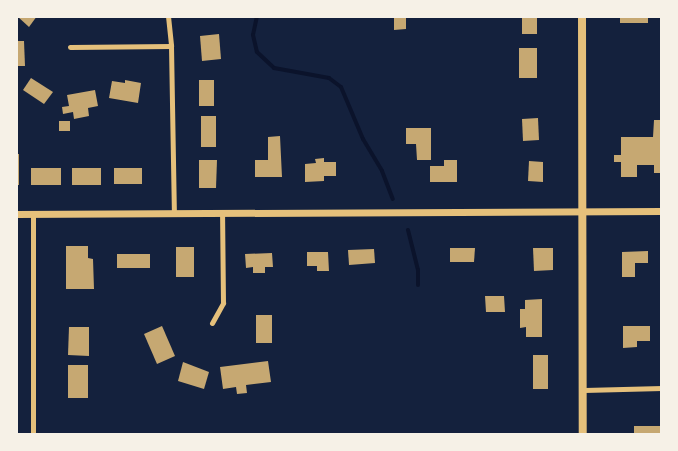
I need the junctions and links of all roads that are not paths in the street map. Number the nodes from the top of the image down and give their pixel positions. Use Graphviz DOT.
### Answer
graph roads {
  1 [pos="168,16"];
  2 [pos="582,16"];
  3 [pos="171,46"];
  4 [pos="70,47"];
  5 [pos="581,211"];
  6 [pos="662,211"];
  7 [pos="174,212"];
  8 [pos="222,212"];
  9 [pos="16,214"];
  10 [pos="33,214"];
  11 [pos="212,323"];
  12 [pos="662,388"];
  13 [pos="584,390"];
  14 [pos="33,435"];
  15 [pos="584,435"];
  1 -- 3 [label="street"];
  2 -- 5 [label="main road"];
  3 -- 4 [label="street"];
  3 -- 7 [label="street"];
  5 -- 6 [label="street"];
  5 -- 8 [label="street"];
  5 -- 13 [label="main road"];
  7 -- 8 [label="street"];
  7 -- 10 [label="street"];
  8 -- 11 [label="street"];
  9 -- 10 [label="street"];
  10 -- 14 [label="street"];
  12 -- 13 [label="street"];
  13 -- 15 [label="main road"];
}
